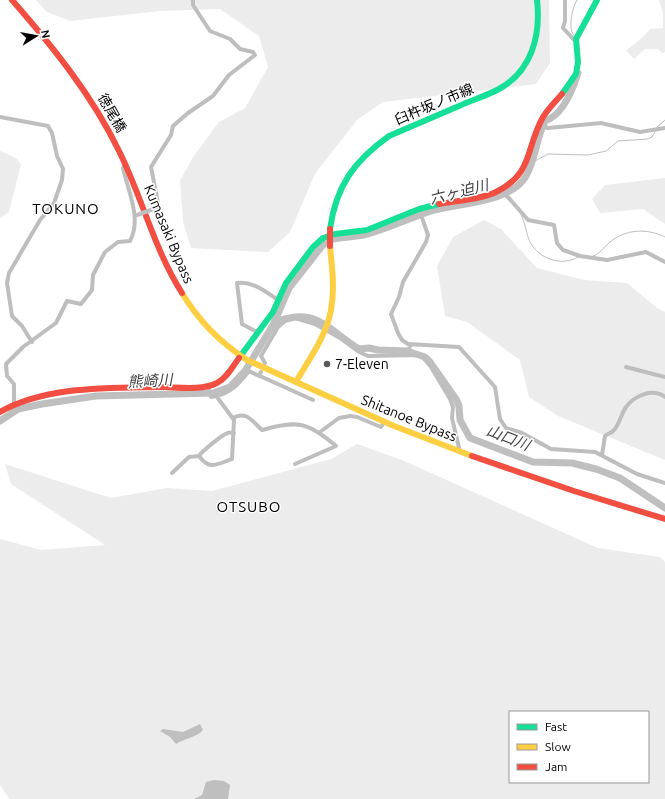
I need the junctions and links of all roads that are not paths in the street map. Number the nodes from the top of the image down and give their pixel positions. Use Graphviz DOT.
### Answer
graph roads {
  1 [pos="12,0"];
  2 [pos="193,0"];
  3 [pos="538,0"];
  4 [pos="565,0"];
  5 [pos="597,0"];
  6 [pos="576,41"];
  7 [pos="0,117"];
  8 [pos="541,126"];
  9 [pos="665,128"];
  10 [pos="119,150"];
  11 [pos="126,164"];
  12 [pos="502,190"];
  13 [pos="420,211"];
  14 [pos="135,215"];
  15 [pos="665,262"];
  16 [pos="278,300"];
  17 [pos="325,329"];
  18 [pos="257,332"];
  19 [pos="32,342"];
  20 [pos="411,345"];
  21 [pos="407,355"];
  22 [pos="240,356"];
  23 [pos="265,363"];
  24 [pos="626,367"];
  25 [pos="280,375"];
  26 [pos="665,377"];
  27 [pos="296,382"];
  28 [pos="277,383"];
  29 [pos="302,385"];
  30 [pos="208,387"];
  31 [pos="299,393"];
  32 [pos="217,397"];
  33 [pos="665,397"];
  34 [pos="313,400"];
  35 [pos="14,404"];
  36 [pos="0,412"];
  37 [pos="233,418"];
  38 [pos="385,421"];
  39 [pos="320,432"];
  40 [pos="234,433"];
  41 [pos="460,452"];
  42 [pos="602,455"];
  43 [pos="199,456"];
  44 [pos="295,464"];
  45 [pos="172,473"];
  46 [pos="665,483"];
  47 [pos="665,519"];
  1 -- 10 [label="main road, 徳尾橋"];
  2 -- 14 [label="street, bridge"];
  3 -- 17 [label="main road, 臼杵坂ノ市線, bridge"];
  4 -- 6 [label="street"];
  5 -- 6 [label="main road"];
  6 -- 8 [label="main road"];
  7 -- 19 [label="street"];
  8 -- 9 [label="street"];
  8 -- 12 [label="main road"];
  10 -- 11 [label="main road, Kumasaki Bypass"];
  11 -- 14 [label="street"];
  11 -- 22 [label="main road, Kumasaki Bypass"];
  12 -- 13 [label="main road"];
  12 -- 15 [label="street"];
  13 -- 16 [label="main road"];
  13 -- 20 [label="street"];
  14 -- 19 [label="street"];
  16 -- 18 [label="main road"];
  16 -- 18 [label="street"];
  17 -- 21 [label="street"];
  17 -- 23 [label="street"];
  17 -- 27 [label="main road"];
  18 -- 22 [label="main road"];
  19 -- 35 [label="street"];
  20 -- 21 [label="street"];
  20 -- 42 [label="street"];
  21 -- 41 [label="street"];
  22 -- 25 [label="main road, Shitanoe Bypass"];
  22 -- 30 [label="main road"];
  24 -- 26 [label="street"];
  25 -- 27 [label="main road, Shitanoe Bypass"];
  25 -- 28 [label="street"];
  27 -- 29 [label="main road, Shitanoe Bypass"];
  28 -- 31 [label="street"];
  28 -- 32 [label="street"];
  29 -- 31 [label="street"];
  29 -- 38 [label="main road, Shitanoe Bypass"];
  30 -- 32 [label="street"];
  30 -- 35 [label="main road"];
  31 -- 34 [label="street"];
  32 -- 37 [label="street"];
  33 -- 42 [label="street"];
  35 -- 36 [label="main road"];
  37 -- 39 [label="street"];
  37 -- 40 [label="street"];
  38 -- 39 [label="street"];
  38 -- 41 [label="main road, Shitanoe Bypass"];
  39 -- 44 [label="street"];
  40 -- 43 [label="street"];
  40 -- 43 [label="street"];
  41 -- 47 [label="main road, Shitanoe Bypass"];
  42 -- 46 [label="street"];
  43 -- 45 [label="street"];
}
